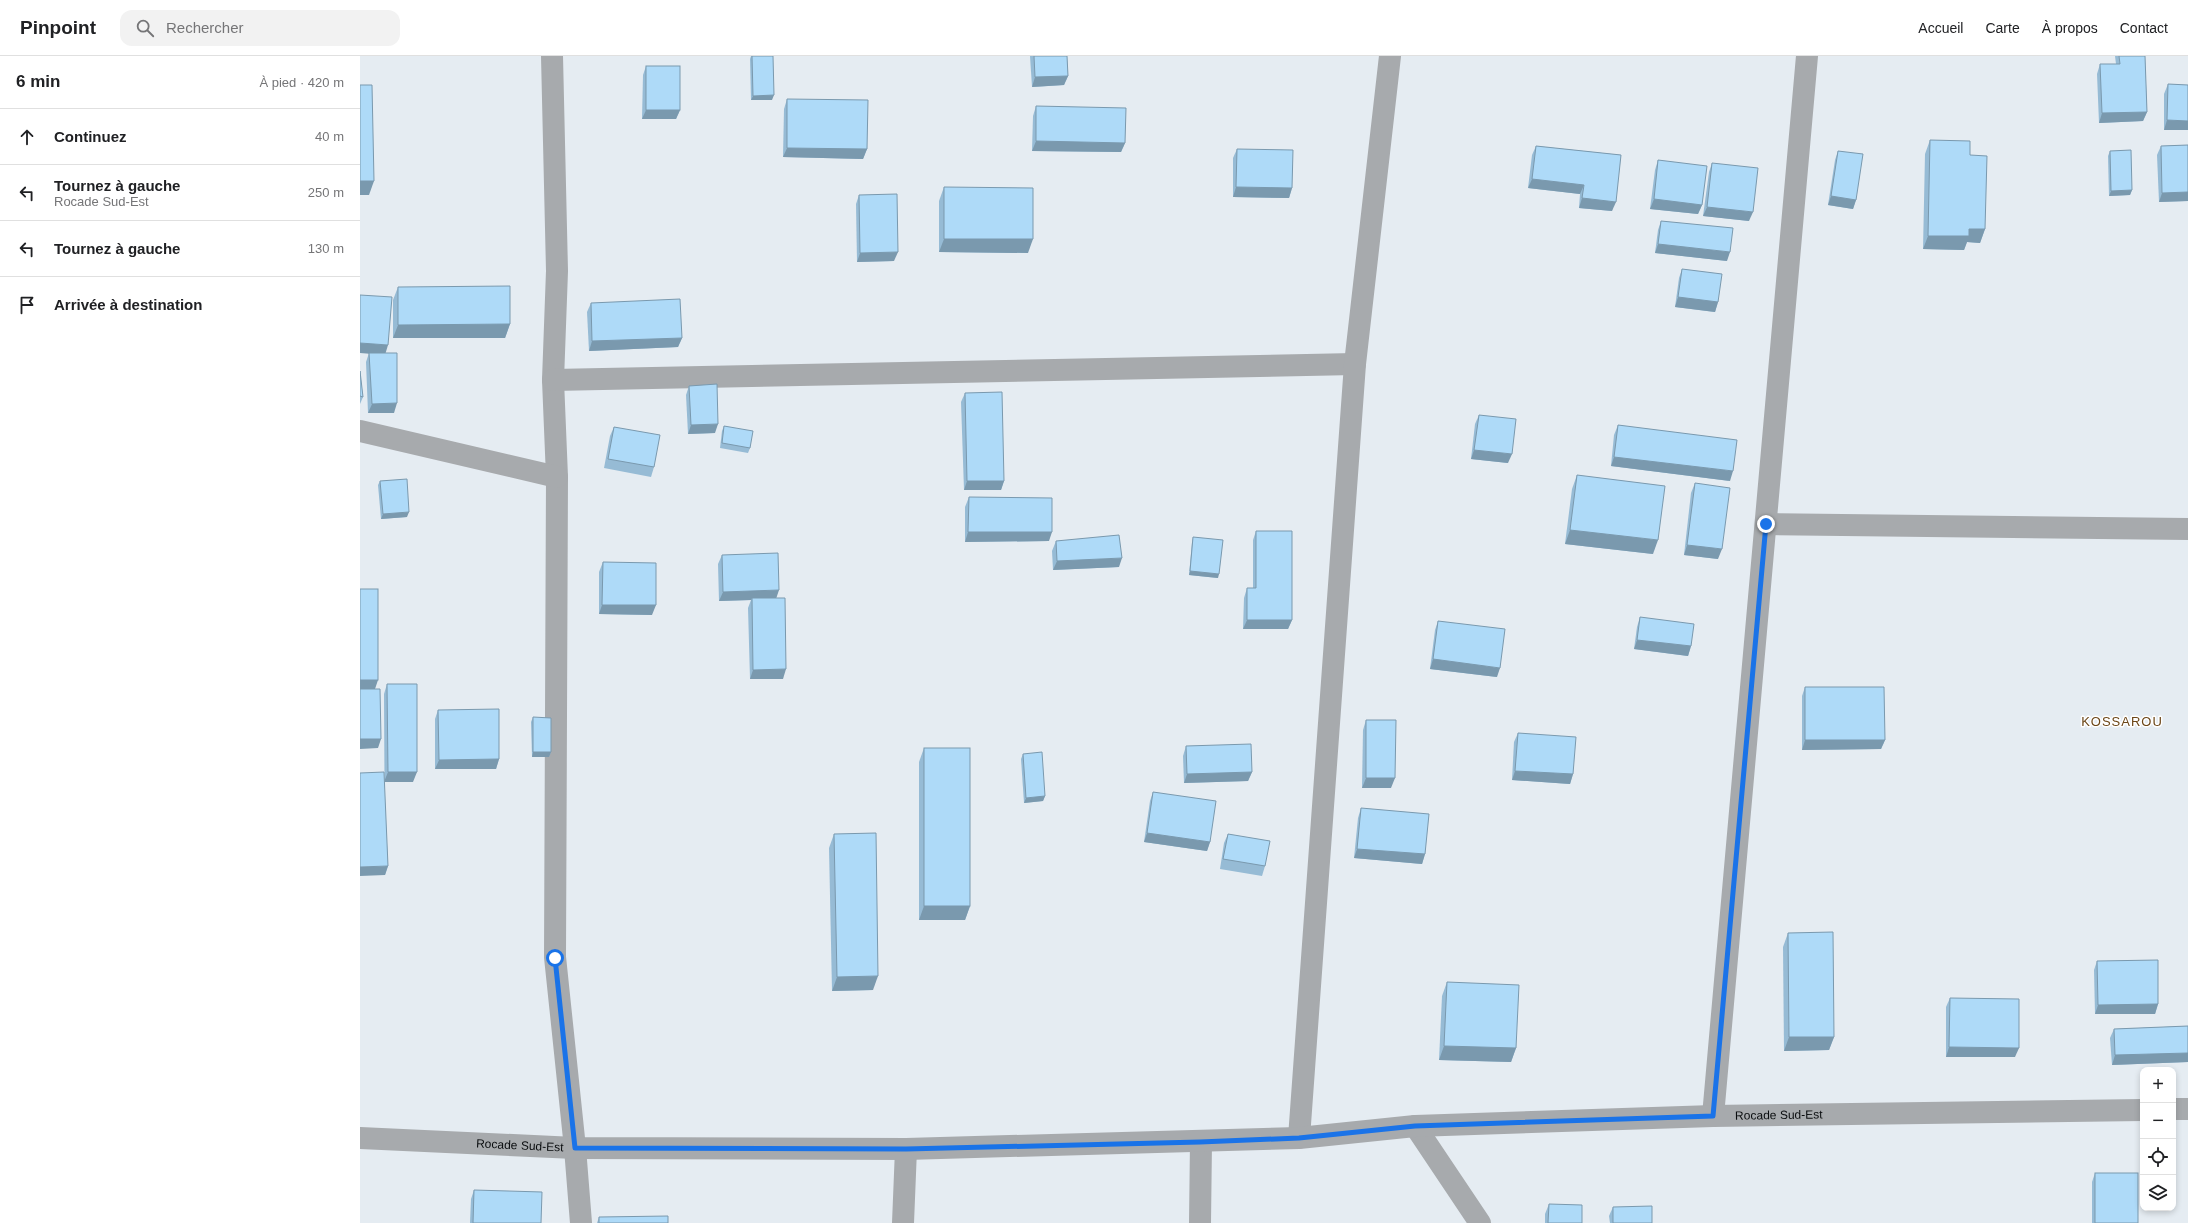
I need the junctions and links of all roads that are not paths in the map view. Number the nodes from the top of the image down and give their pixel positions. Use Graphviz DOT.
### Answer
graph roads {
  1 [pos="552,56"];
  2 [pos="1390,56"];
  3 [pos="1807,56"];
  4 [pos="1354,364"];
  5 [pos="553,380"];
  6 [pos="360,431"];
  7 [pos="557,477"];
  8 [pos="1766,524"];
  9 [pos="2188,528"];
  10 [pos="2176,1109"];
  11 [pos="2188,1109"];
  12 [pos="2140,1110"];
  13 [pos="1713,1116"];
  14 [pos="1415,1126"];
  15 [pos="360,1138"];
  16 [pos="1299,1138"];
  17 [pos="1200,1142"];
  18 [pos="575,1148"];
  19 [pos="906,1149"];
  20 [pos="581,1223"];
  21 [pos="903,1223"];
  22 [pos="1200,1223"];
  23 [pos="1480,1223"];
  1 -- 5 [label="street"];
  2 -- 4 [label="street"];
  3 -- 8 [label="street"];
  4 -- 5 [label="street"];
  4 -- 16 [label="street"];
  5 -- 7 [label="street"];
  6 -- 7 [label="street"];
  7 -- 18 [label="street"];
  8 -- 9 [label="street"];
  8 -- 13 [label="street"];
  10 -- 11 [label="street"];
  12 -- 13 [label="street, Rocade Sud-Est"];
  13 -- 14 [label="street, Rocade Sud-Est"];
  14 -- 16 [label="street, Rocade Sud-Est"];
  14 -- 23 [label="street"];
  15 -- 18 [label="street, Rocade Sud-Est"];
  16 -- 17 [label="street, Rocade Sud-Est"];
  17 -- 19 [label="street, Rocade Sud-Est"];
  17 -- 22 [label="street"];
  18 -- 19 [label="street, Rocade Sud-Est"];
  18 -- 20 [label="street"];
  19 -- 21 [label="street"];
}
